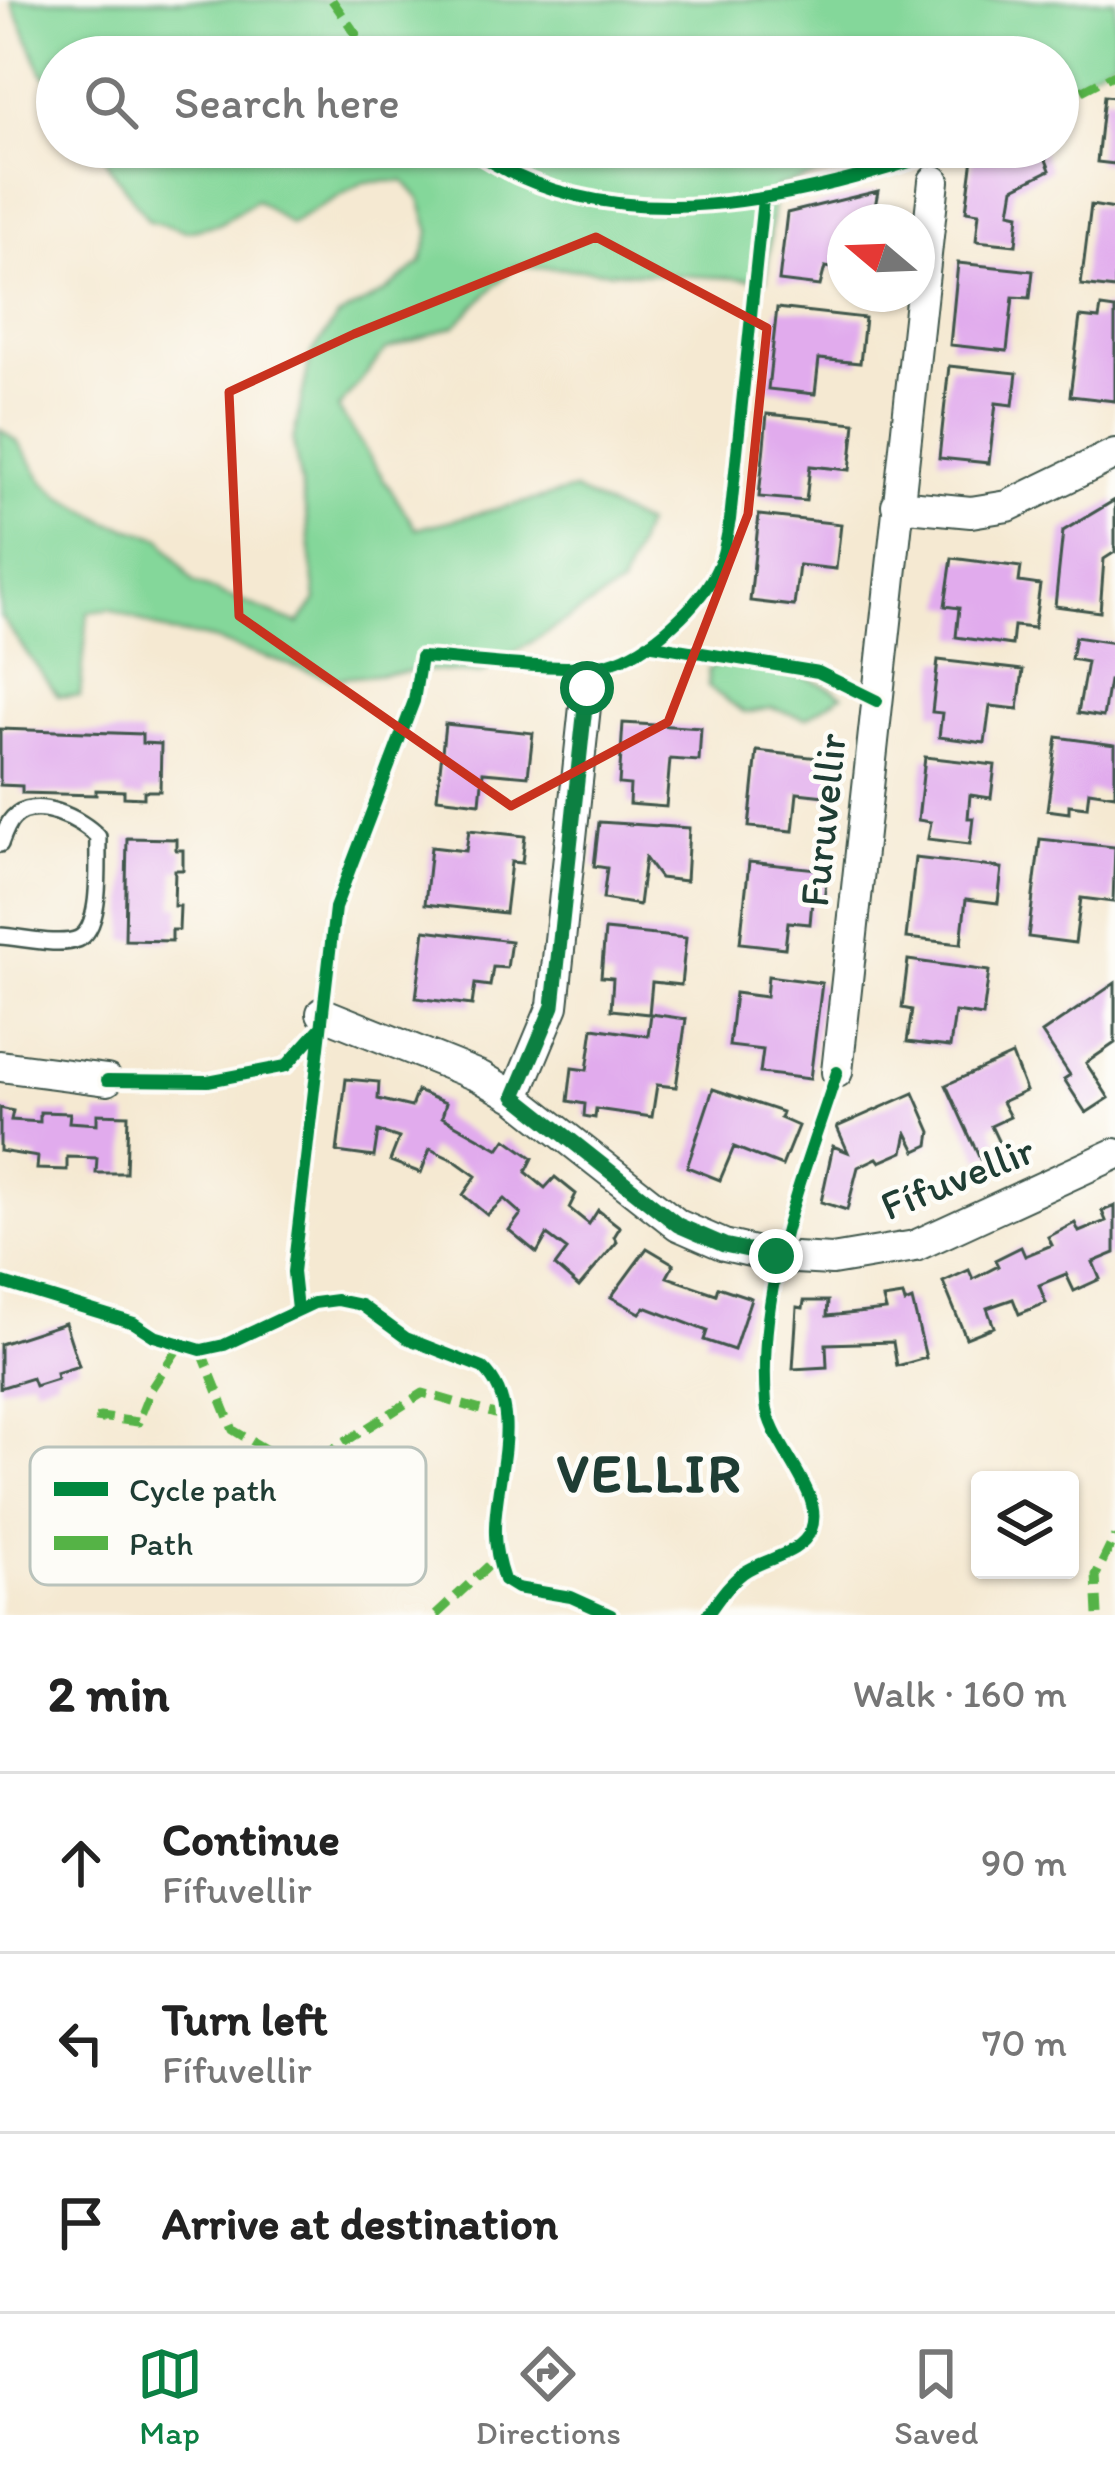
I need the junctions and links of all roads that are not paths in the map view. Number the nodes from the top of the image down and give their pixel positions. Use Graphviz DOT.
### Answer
graph roads {
  1 [pos="934,181"];
  2 [pos="1115,454"];
  3 [pos="897,505"];
  4 [pos="587,688"];
  5 [pos="0,844"];
  6 [pos="0,935"];
  7 [pos="322,1013"];
  8 [pos="0,1066"];
  9 [pos="837,1072"];
  10 [pos="107,1080"];
  11 [pos="515,1096"];
  12 [pos="1115,1154"];
  1 -- 3 [label="street, Furuvellir"];
  2 -- 3 [label="street"];
  3 -- 9 [label="street, Furuvellir"];
  4 -- 11 [label="street"];
  5 -- 6 [label="lane"];
  7 -- 11 [label="street, Fífuvellir"];
  8 -- 10 [label="street"];
  11 -- 12 [label="street, Fífuvellir"];
}
